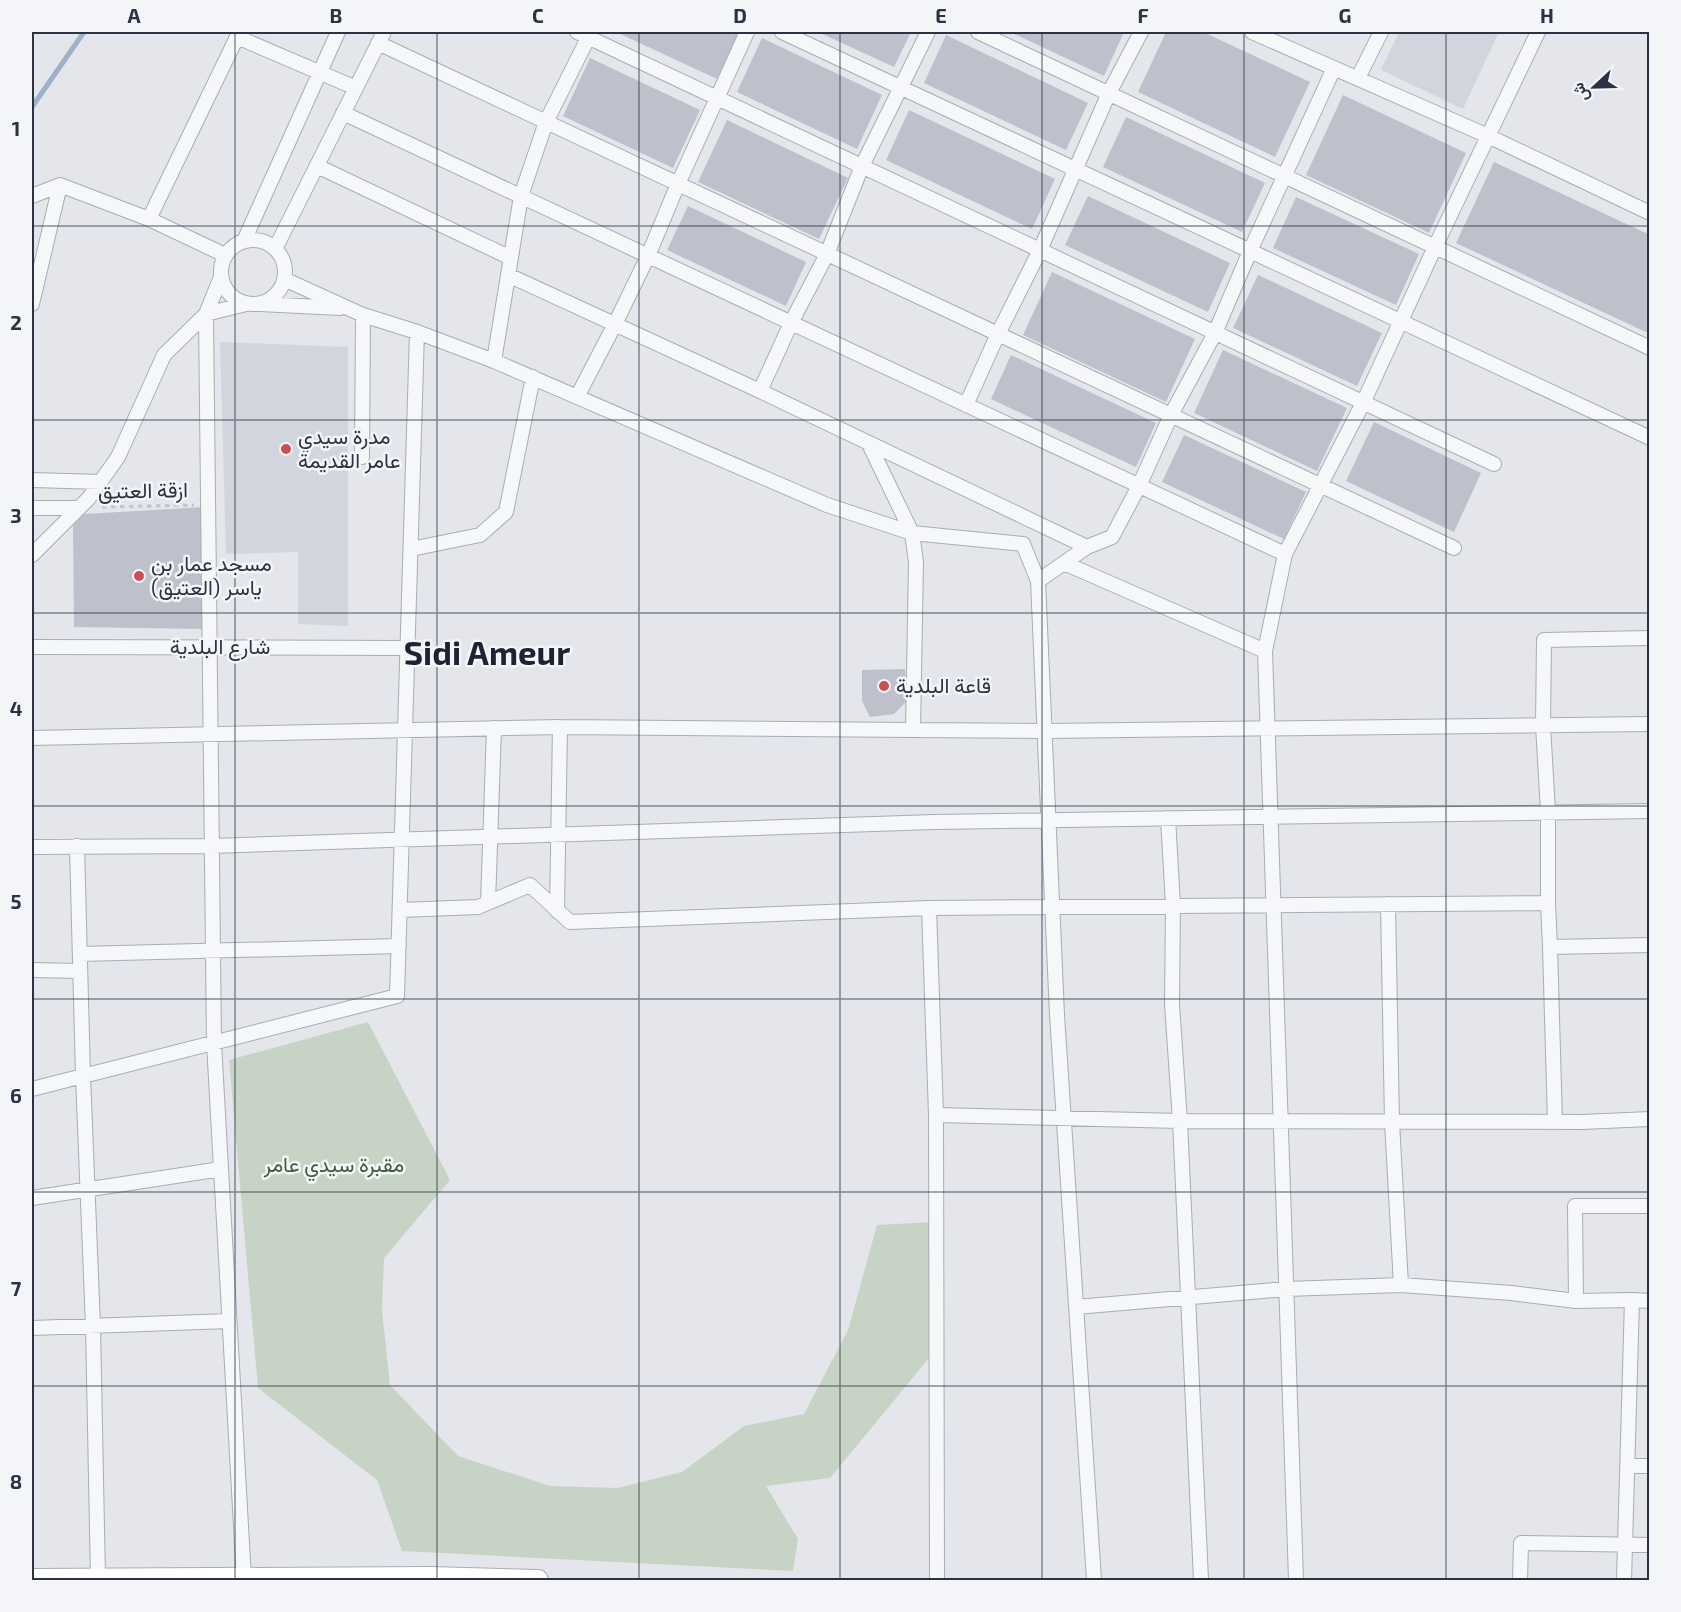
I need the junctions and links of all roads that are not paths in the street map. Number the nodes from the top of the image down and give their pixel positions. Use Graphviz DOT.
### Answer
graph roads {
  1 [pos="338,32"];
  2 [pos="747,32"];
  3 [pos="782,32"];
  4 [pos="928,32"];
  5 [pos="978,32"];
  6 [pos="1141,32"];
  7 [pos="1252,32"];
  8 [pos="1381,32"];
  9 [pos="1538,32"];
  10 [pos="585,33"];
  11 [pos="381,37"];
  12 [pos="1334,68"];
  13 [pos="320,72"];
  14 [pos="1358,78"];
  15 [pos="900,87"];
  16 [pos="356,88"];
  17 [pos="1109,93"];
  18 [pos="718,98"];
  19 [pos="343,113"];
  20 [pos="546,122"];
  21 [pos="1488,136"];
  22 [pos="317,166"];
  23 [pos="862,166"];
  24 [pos="1076,169"];
  25 [pos="1284,176"];
  26 [pos="678,184"];
  27 [pos="60,185"];
  28 [pos="32,196"];
  29 [pos="521,196"];
  30 [pos="1650,213"];
  31 [pos="149,219"];
  32 [pos="244,241"];
  33 [pos="1434,247"];
  34 [pos="275,249"];
  35 [pos="1040,250"];
  36 [pos="1250,251"];
  37 [pos="827,254"];
  38 [pos="225,255"];
  39 [pos="648,256"];
  40 [pos="511,258"];
  41 [pos="508,275"];
  42 [pos="221,277"];
  43 [pos="284,279"];
  44 [pos="32,304"];
  45 [pos="252,304"];
  46 [pos="348,308"];
  47 [pos="206,314"];
  48 [pos="363,315"];
  49 [pos="1400,321"];
  50 [pos="791,323"];
  51 [pos="615,324"];
  52 [pos="417,332"];
  53 [pos="1215,333"];
  54 [pos="998,334"];
  55 [pos="1650,348"];
  56 [pos="494,361"];
  57 [pos="532,377"];
  58 [pos="760,391"];
  59 [pos="577,397"];
  60 [pos="1363,403"];
  61 [pos="966,405"];
  62 [pos="1171,415"];
  63 [pos="1650,438"];
  64 [pos="869,444"];
  65 [pos="362,458"];
  66 [pos="1494,464"];
  67 [pos="32,480"];
  68 [pos="101,482"];
  69 [pos="1320,484"];
  70 [pos="1139,486"];
  71 [pos="32,508"];
  72 [pos="80,508"];
  73 [pos="912,533"];
  74 [pos="1087,547"];
  75 [pos="1454,548"];
  76 [pos="411,549"];
  77 [pos="1285,554"];
  78 [pos="32,555"];
  79 [pos="1064,563"];
  80 [pos="1038,581"];
  81 [pos="1650,638"];
  82 [pos="32,647"];
  83 [pos="210,647"];
  84 [pos="408,648"];
  85 [pos="1266,651"];
  86 [pos="1650,724"];
  87 [pos="1543,725"];
  88 [pos="560,727"];
  89 [pos="494,728"];
  90 [pos="405,729"];
  91 [pos="1268,729"];
  92 [pos="913,730"];
  93 [pos="1045,731"];
  94 [pos="211,734"];
  95 [pos="32,738"];
  96 [pos="1650,811"];
  97 [pos="1548,812"];
  98 [pos="1271,816"];
  99 [pos="1168,818"];
  100 [pos="1048,820"];
  101 [pos="558,834"];
  102 [pos="490,836"];
  103 [pos="402,839"];
  104 [pos="77,846"];
  105 [pos="212,846"];
  106 [pos="32,847"];
  107 [pos="488,903"];
  108 [pos="1548,903"];
  109 [pos="1388,904"];
  110 [pos="1274,905"];
  111 [pos="1052,906"];
  112 [pos="1173,906"];
  113 [pos="929,908"];
  114 [pos="400,910"];
  115 [pos="557,911"];
  116 [pos="1650,945"];
  117 [pos="399,946"];
  118 [pos="1550,947"];
  119 [pos="213,950"];
  120 [pos="80,954"];
  121 [pos="32,970"];
  122 [pos="80,971"];
  123 [pos="214,1043"];
  124 [pos="83,1076"];
  125 [pos="32,1089"];
  126 [pos="936,1115"];
  127 [pos="1064,1118"];
  128 [pos="1650,1119"];
  129 [pos="1180,1121"];
  130 [pos="1281,1121"];
  131 [pos="1392,1122"];
  132 [pos="1555,1122"];
  133 [pos="221,1169"];
  134 [pos="87,1190"];
  135 [pos="32,1198"];
  136 [pos="1650,1206"];
  137 [pos="1401,1285"];
  138 [pos="1286,1289"];
  139 [pos="1188,1297"];
  140 [pos="1632,1300"];
  141 [pos="1576,1301"];
  142 [pos="1650,1301"];
  143 [pos="1076,1307"];
  144 [pos="229,1321"];
  145 [pos="93,1326"];
  146 [pos="32,1328"];
  147 [pos="1627,1466"];
  148 [pos="1650,1466"];
  149 [pos="1625,1545"];
  150 [pos="1650,1545"];
  151 [pos="32,1579"];
  152 [pos="99,1579"];
  153 [pos="244,1579"];
  154 [pos="430,1579"];
  155 [pos="538,1581"];
  156 [pos="937,1581"];
  157 [pos="1094,1581"];
  158 [pos="1201,1581"];
  159 [pos="1296,1581"];
  160 [pos="1520,1581"];
  161 [pos="1624,1581"];
  1 -- 13 [label="street"];
  2 -- 18 [label="street"];
  3 -- 15 [label="street"];
  4 -- 15 [label="street"];
  5 -- 17 [label="street"];
  6 -- 17 [label="street"];
  7 -- 12 [label="street"];
  8 -- 14 [label="street"];
  9 -- 21 [label="street"];
  10 -- 18 [label="street"];
  10 -- 20 [label="street"];
  11 -- 16 [label="street"];
  11 -- 20 [label="street"];
  12 -- 14 [label="street"];
  12 -- 25 [label="street"];
  13 -- 16 [label="street"];
  13 -- 31 [label="street"];
  13 -- 32 [label="street"];
  14 -- 21 [label="street"];
  15 -- 23 [label="street"];
  15 -- 24 [label="street"];
  16 -- 19 [label="street"];
  17 -- 24 [label="street"];
  17 -- 25 [label="street"];
  18 -- 23 [label="street"];
  18 -- 26 [label="street"];
  19 -- 22 [label="street"];
  19 -- 29 [label="street"];
  20 -- 26 [label="street"];
  20 -- 29 [label="street"];
  21 -- 30 [label="street"];
  21 -- 33 [label="street"];
  22 -- 34 [label="street"];
  22 -- 40 [label="street"];
  23 -- 35 [label="street"];
  23 -- 37 [label="street"];
  24 -- 35 [label="street"];
  24 -- 36 [label="street"];
  25 -- 33 [label="street"];
  25 -- 36 [label="street"];
  26 -- 37 [label="street"];
  26 -- 39 [label="street"];
  27 -- 28 [label="street"];
  27 -- 31 [label="street"];
  27 -- 44 [label="street"];
  29 -- 39 [label="street"];
  29 -- 40 [label="street"];
  31 -- 38 [label="street"];
  32 -- 34 [label="street"];
  32 -- 38 [label="street"];
  33 -- 49 [label="street"];
  33 -- 55 [label="street"];
  34 -- 43 [label="street"];
  35 -- 53 [label="street"];
  35 -- 54 [label="street"];
  36 -- 49 [label="street"];
  36 -- 53 [label="street"];
  37 -- 50 [label="street"];
  37 -- 54 [label="street"];
  38 -- 42 [label="street"];
  39 -- 50 [label="street"];
  39 -- 51 [label="street"];
  40 -- 41 [label="street"];
  41 -- 51 [label="street"];
  41 -- 56 [label="street"];
  42 -- 45 [label="street"];
  42 -- 47 [label="street"];
  43 -- 45 [label="street"];
  43 -- 46 [label="street"];
  45 -- 46 [label="street"];
  45 -- 47 [label="street"];
  46 -- 48 [label="street"];
  47 -- 68 [label="street"];
  47 -- 83 [label="street"];
  48 -- 52 [label="street"];
  48 -- 65 [label="street"];
  49 -- 60 [label="street"];
  49 -- 63 [label="street"];
  50 -- 58 [label="street"];
  50 -- 61 [label="street"];
  51 -- 58 [label="street"];
  51 -- 59 [label="street"];
  52 -- 56 [label="street"];
  52 -- 76 [label="street"];
  53 -- 60 [label="street"];
  53 -- 62 [label="street"];
  54 -- 61 [label="street"];
  54 -- 62 [label="street"];
  56 -- 57 [label="street"];
  57 -- 59 [label="street"];
  57 -- 76 [label="street"];
  58 -- 64 [label="street"];
  59 -- 73 [label="street"];
  60 -- 66 [label="street"];
  60 -- 69 [label="street"];
  61 -- 70 [label="street"];
  62 -- 69 [label="street"];
  62 -- 70 [label="street"];
  64 -- 73 [label="street"];
  64 -- 74 [label="street"];
  67 -- 68 [label="street"];
  68 -- 72 [label="street"];
  69 -- 75 [label="street"];
  69 -- 77 [label="street"];
  70 -- 74 [label="street"];
  70 -- 77 [label="street"];
  71 -- 72 [label="street"];
  72 -- 78 [label="street"];
  73 -- 80 [label="street"];
  73 -- 92 [label="street"];
  74 -- 79 [label="street"];
  76 -- 84 [label="street"];
  77 -- 85 [label="street"];
  79 -- 80 [label="street"];
  79 -- 85 [label="street"];
  80 -- 93 [label="street"];
  81 -- 87 [label="street"];
  82 -- 83 [label="street, شارع البلدية"];
  83 -- 84 [label="street, شارع البلدية"];
  83 -- 94 [label="street"];
  84 -- 90 [label="street"];
  85 -- 91 [label="street"];
  86 -- 87 [label="street"];
  87 -- 91 [label="street"];
  87 -- 97 [label="street"];
  88 -- 89 [label="street"];
  88 -- 92 [label="street"];
  88 -- 101 [label="street"];
  89 -- 90 [label="street"];
  89 -- 102 [label="street"];
  90 -- 94 [label="street"];
  90 -- 103 [label="street"];
  91 -- 93 [label="street"];
  91 -- 98 [label="street"];
  92 -- 93 [label="street"];
  93 -- 100 [label="street"];
  94 -- 95 [label="street"];
  94 -- 105 [label="street"];
  96 -- 97 [label="street"];
  97 -- 98 [label="street"];
  97 -- 108 [label="street"];
  98 -- 99 [label="street"];
  98 -- 110 [label="street"];
  99 -- 100 [label="street"];
  99 -- 112 [label="street"];
  100 -- 101 [label="street"];
  100 -- 111 [label="street"];
  101 -- 102 [label="street"];
  101 -- 115 [label="street"];
  102 -- 103 [label="street"];
  102 -- 107 [label="street"];
  103 -- 105 [label="street"];
  103 -- 114 [label="street"];
  104 -- 105 [label="street"];
  104 -- 106 [label="street"];
  104 -- 120 [label="street"];
  105 -- 119 [label="street"];
  107 -- 114 [label="street"];
  107 -- 115 [label="street"];
  108 -- 109 [label="street"];
  108 -- 118 [label="street"];
  109 -- 110 [label="street"];
  109 -- 131 [label="street"];
  110 -- 112 [label="street"];
  110 -- 130 [label="street"];
  111 -- 112 [label="street"];
  111 -- 113 [label="street"];
  111 -- 127 [label="street"];
  112 -- 129 [label="street"];
  113 -- 115 [label="street"];
  113 -- 126 [label="street"];
  114 -- 117 [label="street"];
  116 -- 118 [label="street"];
  117 -- 119 [label="street"];
  117 -- 123 [label="street"];
  118 -- 132 [label="street"];
  119 -- 120 [label="street"];
  119 -- 123 [label="street"];
  120 -- 122 [label="street"];
  121 -- 122 [label="street"];
  122 -- 124 [label="street"];
  123 -- 124 [label="street"];
  123 -- 133 [label="street"];
  124 -- 125 [label="street"];
  124 -- 134 [label="street"];
  126 -- 127 [label="street"];
  126 -- 156 [label="street"];
  127 -- 129 [label="street"];
  127 -- 143 [label="street"];
  128 -- 132 [label="street"];
  129 -- 130 [label="street"];
  129 -- 139 [label="street"];
  130 -- 131 [label="street"];
  130 -- 138 [label="street"];
  131 -- 132 [label="street"];
  131 -- 137 [label="street"];
  133 -- 134 [label="street"];
  133 -- 144 [label="street"];
  134 -- 135 [label="street"];
  134 -- 145 [label="street"];
  136 -- 141 [label="street"];
  137 -- 138 [label="street"];
  137 -- 141 [label="street"];
  138 -- 139 [label="street"];
  138 -- 159 [label="street"];
  139 -- 143 [label="street"];
  139 -- 158 [label="street"];
  140 -- 141 [label="street"];
  140 -- 142 [label="street"];
  140 -- 147 [label="street"];
  143 -- 157 [label="street"];
  144 -- 145 [label="street"];
  144 -- 153 [label="street"];
  145 -- 146 [label="street"];
  145 -- 152 [label="street"];
  147 -- 148 [label="street"];
  147 -- 149 [label="street"];
  149 -- 150 [label="street"];
  149 -- 160 [label="street"];
  149 -- 161 [label="street"];
  151 -- 152 [label="main road"];
  152 -- 153 [label="main road"];
  153 -- 154 [label="main road"];
  154 -- 155 [label="main road"];
}
